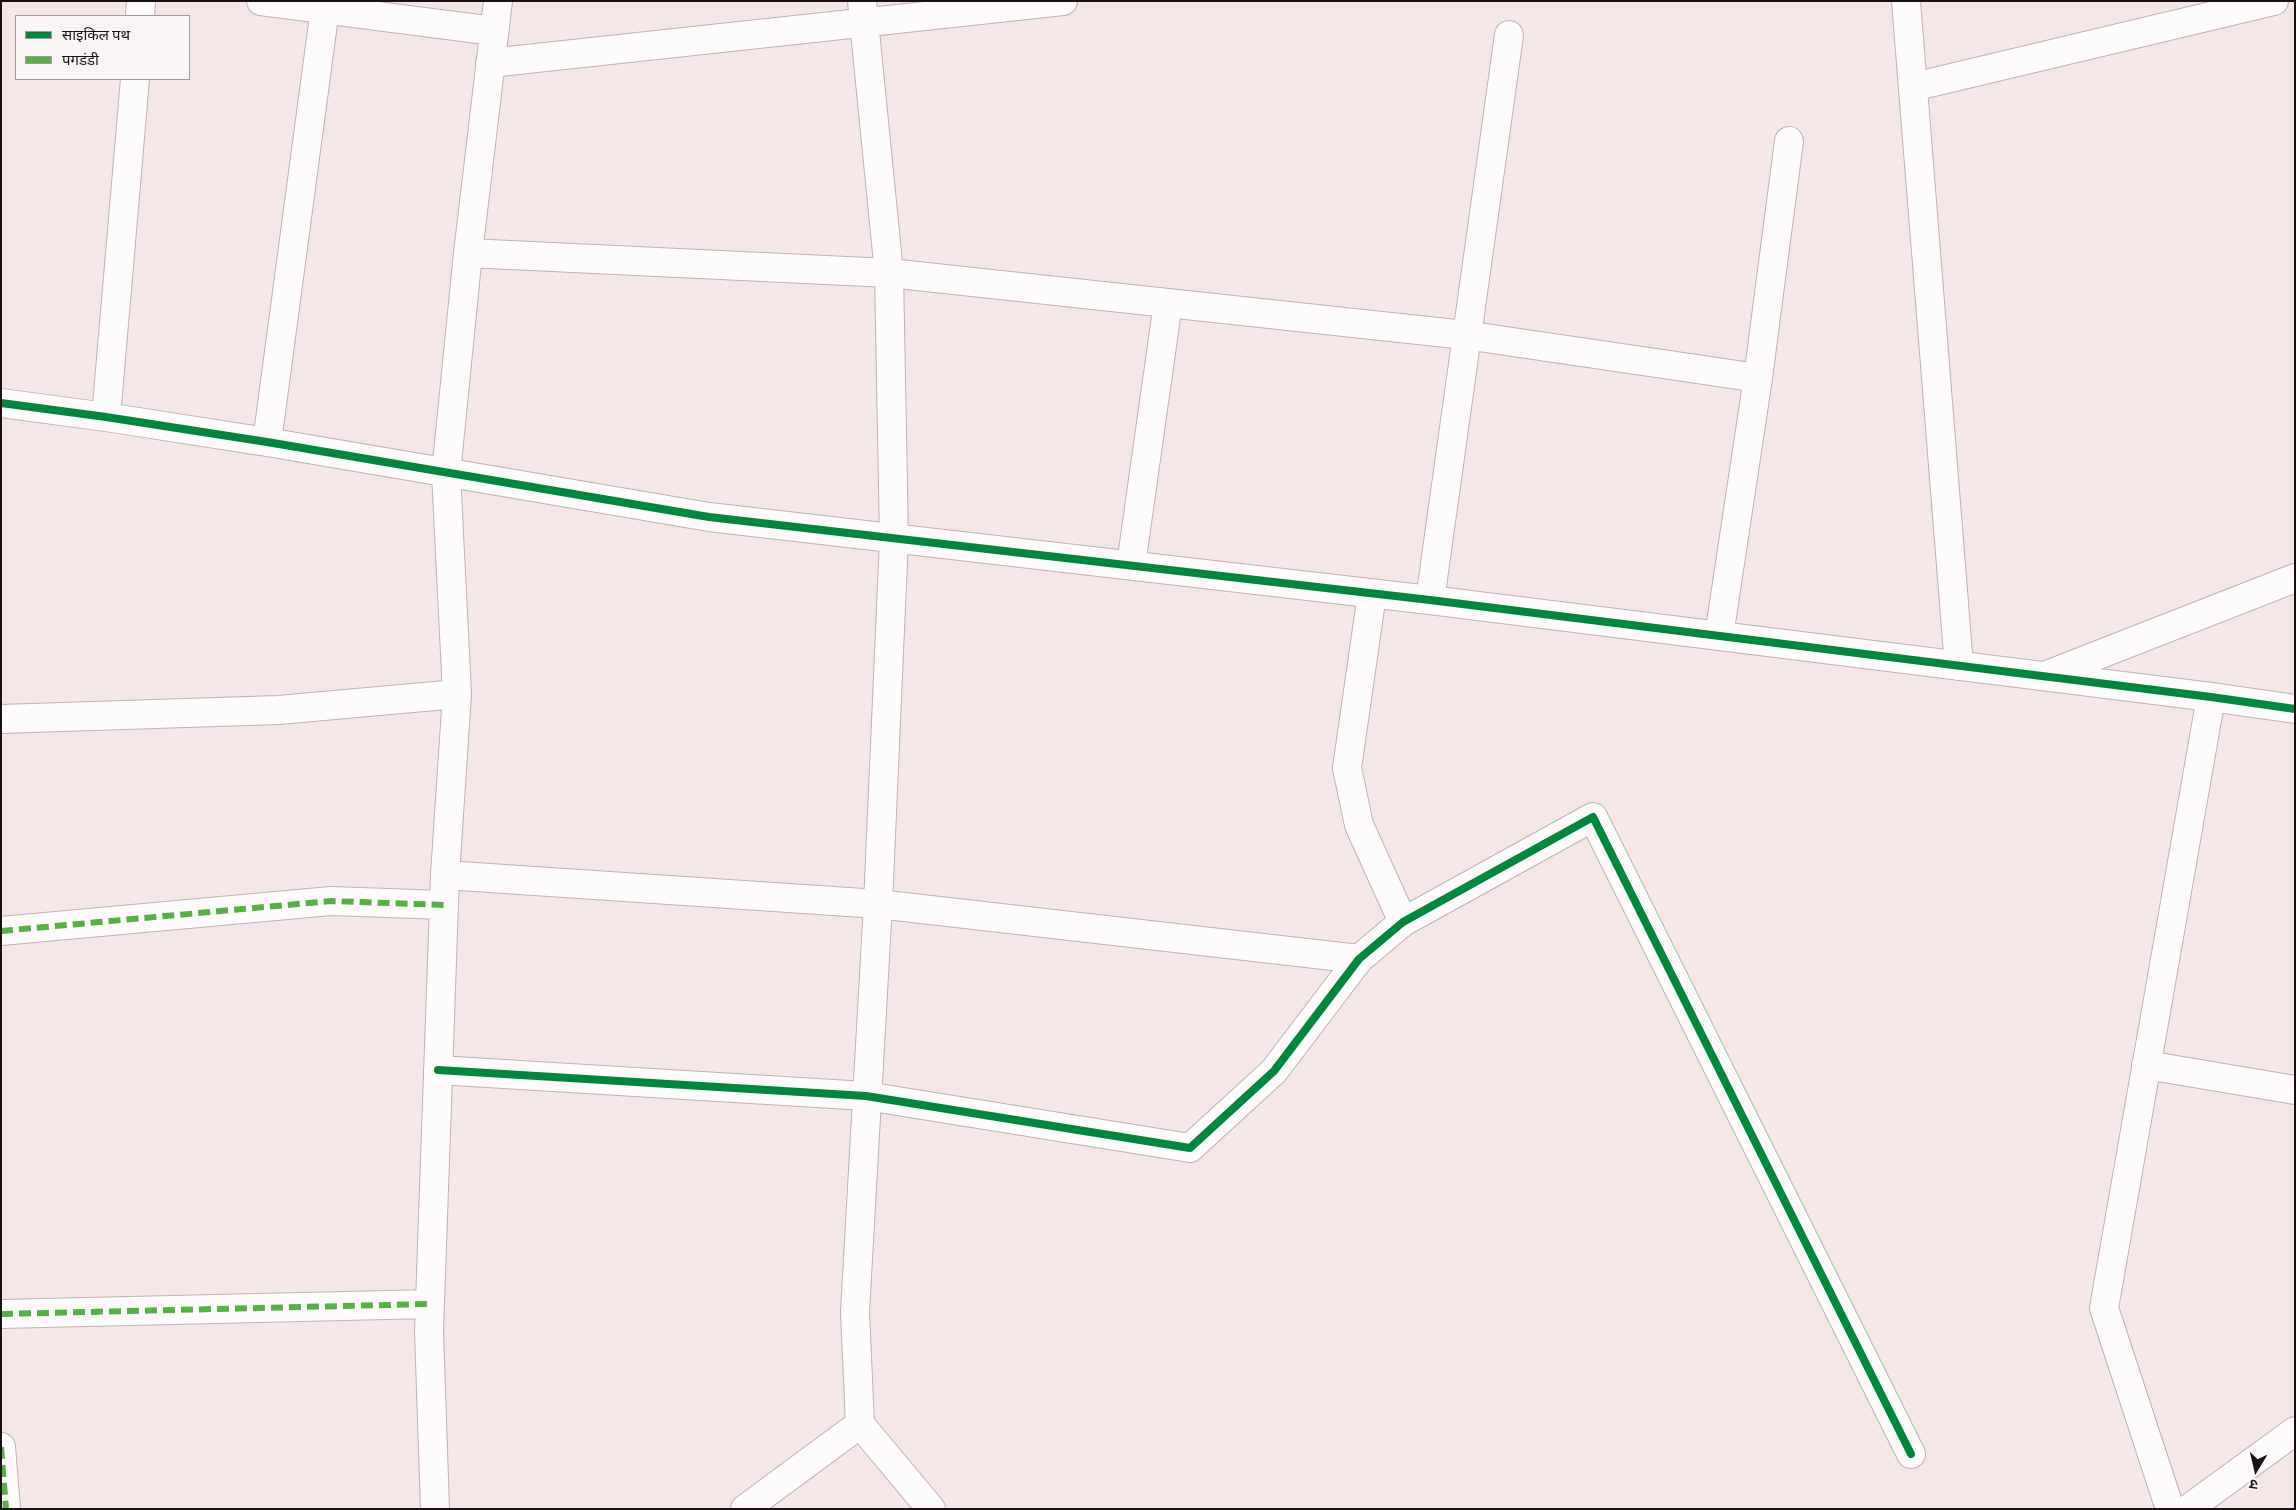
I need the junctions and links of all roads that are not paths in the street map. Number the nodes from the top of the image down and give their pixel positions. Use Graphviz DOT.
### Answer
graph roads {
  1 [pos="141,1"];
  2 [pos="261,1"];
  3 [pos="498,1"];
  4 [pos="1063,1"];
  5 [pos="1906,1"];
  6 [pos="2274,1"];
  7 [pos="326,5"];
  8 [pos="863,12"];
  9 [pos="140,15"];
  10 [pos="494,31"];
  11 [pos="1509,35"];
  12 [pos="490,63"];
  13 [pos="135,80"];
  14 [pos="1913,87"];
  15 [pos="1789,141"];
  16 [pos="468,252"];
  17 [pos="888,273"];
  18 [pos="1168,303"];
  19 [pos="1465,335"];
  20 [pos="1758,378"];
  21 [pos="1,403"];
  22 [pos="106,417"];
  23 [pos="267,442"];
  24 [pos="446,473"];
  25 [pos="894,539"];
  26 [pos="1131,565"];
  27 [pos="2295,578"];
  28 [pos="1372,594"];
  29 [pos="1430,600"];
  30 [pos="1719,636"];
  31 [pos="1959,666"];
  32 [pos="2044,676"];
  33 [pos="457,694"];
  34 [pos="2211,697"];
  35 [pos="2295,709"];
  36 [pos="1,719"];
  37 [pos="445,876"];
  38 [pos="878,904"];
  39 [pos="444,905"];
  40 [pos="1403,922"];
  41 [pos="1,931"];
  42 [pos="1359,959"];
  43 [pos="2146,1065"];
  44 [pos="438,1070"];
  45 [pos="2295,1090"];
  46 [pos="866,1096"];
  47 [pos="430,1304"];
  48 [pos="1,1314"];
  49 [pos="860,1424"];
  50 [pos="2295,1431"];
  51 [pos="1,1447"];
  52 [pos="1911,1454"];
  53 [pos="6,1509"];
  54 [pos="436,1509"];
  55 [pos="745,1509"];
  56 [pos="931,1509"];
  57 [pos="2170,1509"];
  58 [pos="2188,1509"];
  1 -- 9 [label="street"];
  2 -- 7 [label="street"];
  3 -- 10 [label="street"];
  4 -- 8 [label="street"];
  5 -- 14 [label="street"];
  6 -- 14 [label="street"];
  7 -- 10 [label="street"];
  7 -- 23 [label="street"];
  8 -- 12 [label="street"];
  8 -- 17 [label="street"];
  10 -- 12 [label="street"];
  11 -- 19 [label="street"];
  12 -- 16 [label="street"];
  13 -- 22 [label="street"];
  14 -- 31 [label="street"];
  15 -- 20 [label="street"];
  16 -- 17 [label="street"];
  16 -- 24 [label="street"];
  17 -- 18 [label="street"];
  17 -- 25 [label="street"];
  18 -- 19 [label="street"];
  18 -- 26 [label="street"];
  19 -- 20 [label="street"];
  19 -- 29 [label="street"];
  20 -- 30 [label="street"];
  21 -- 22 [label="street"];
  22 -- 23 [label="street"];
  23 -- 24 [label="street"];
  24 -- 25 [label="street"];
  24 -- 33 [label="street"];
  25 -- 26 [label="street"];
  25 -- 38 [label="street"];
  26 -- 28 [label="street"];
  27 -- 32 [label="street"];
  28 -- 29 [label="street"];
  28 -- 40 [label="street"];
  29 -- 30 [label="street"];
  30 -- 31 [label="street"];
  31 -- 32 [label="street"];
  32 -- 34 [label="street"];
  33 -- 36 [label="street"];
  33 -- 37 [label="street"];
  34 -- 35 [label="street"];
  34 -- 43 [label="street"];
  37 -- 38 [label="street"];
  37 -- 39 [label="street"];
  38 -- 42 [label="street"];
  38 -- 46 [label="street"];
  39 -- 41 [label="street"];
  39 -- 44 [label="street"];
  40 -- 42 [label="street"];
  40 -- 52 [label="street"];
  42 -- 46 [label="street"];
  43 -- 45 [label="street"];
  43 -- 57 [label="street"];
  44 -- 46 [label="street"];
  44 -- 47 [label="street"];
  46 -- 49 [label="street"];
  47 -- 48 [label="street"];
  47 -- 54 [label="street"];
  49 -- 55 [label="street"];
  49 -- 56 [label="street"];
  50 -- 58 [label="street"];
  51 -- 53 [label="street"];
}
